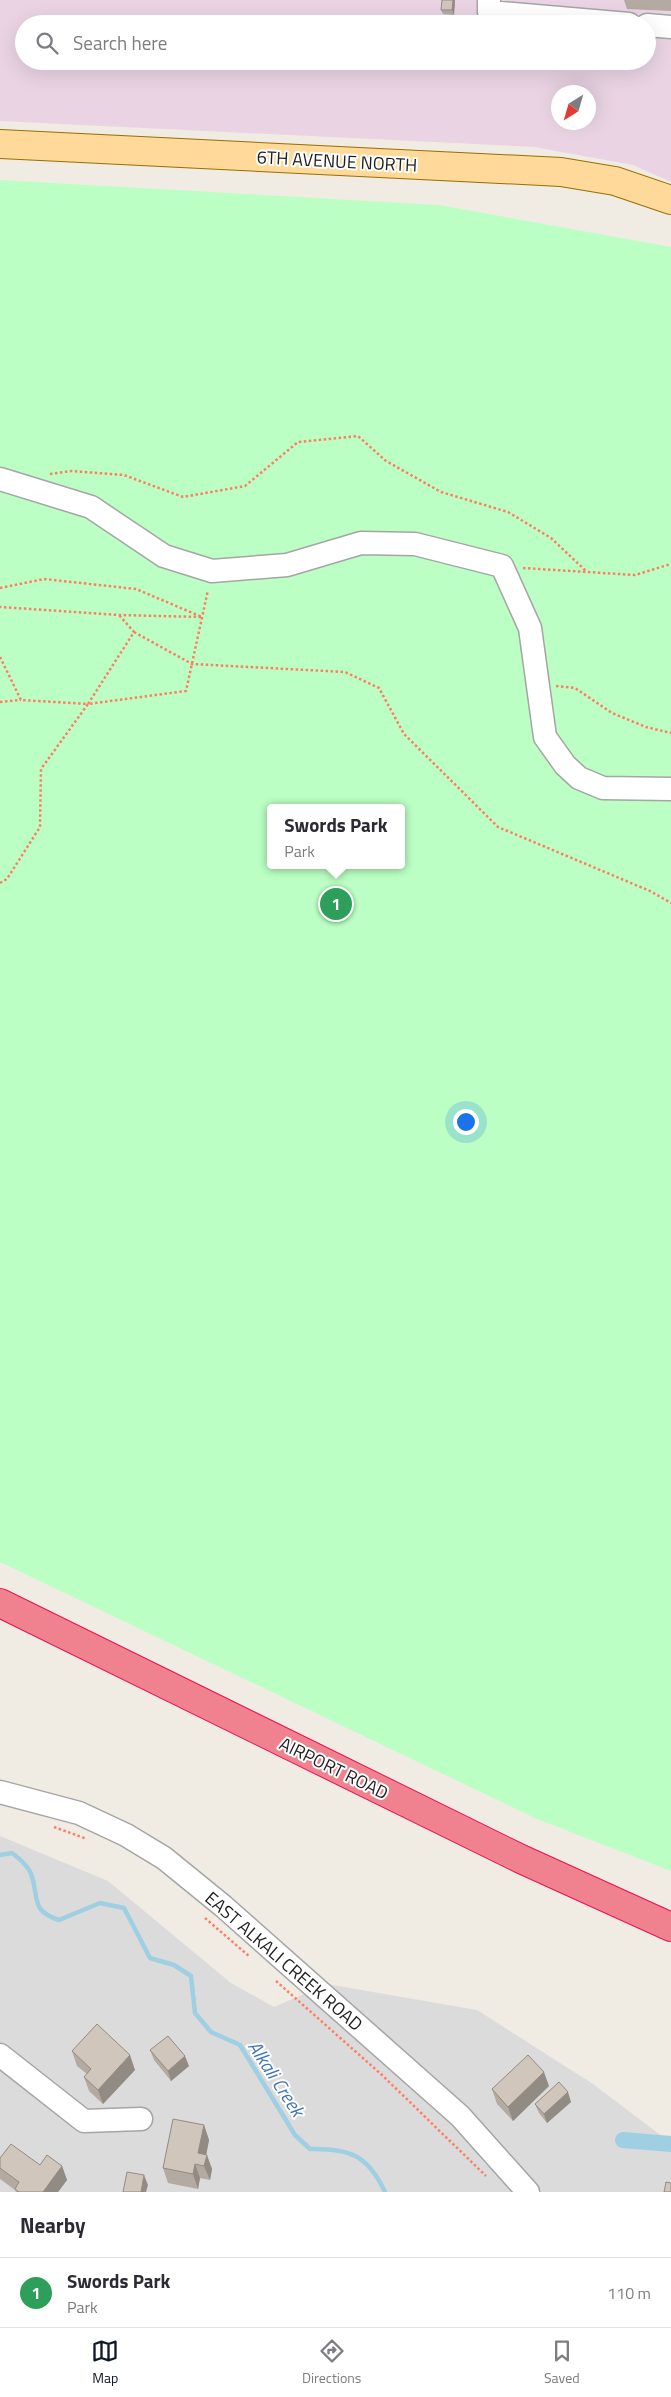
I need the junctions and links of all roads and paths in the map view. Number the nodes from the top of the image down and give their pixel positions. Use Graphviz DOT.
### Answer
graph roads {
  1 [pos="490,0"];
  2 [pos="524,15"];
  3 [pos="656,26"];
  4 [pos="671,27"];
  5 [pos="0,144"];
  6 [pos="671,200"];
  7 [pos="0,479"];
  8 [pos="32,489"];
  9 [pos="671,564"];
  10 [pos="502,566"];
  11 [pos="212,571"];
  12 [pos="587,572"];
  13 [pos="0,588"];
  14 [pos="0,606"];
  15 [pos="119,615"];
  16 [pos="202,617"];
  17 [pos="134,632"];
  18 [pos="0,657"];
  19 [pos="192,664"];
  20 [pos="536,683"];
  21 [pos="21,700"];
  22 [pos="0,702"];
  23 [pos="88,704"];
  24 [pos="671,732"];
  25 [pos="671,789"];
  26 [pos="0,883"];
  27 [pos="671,903"];
  28 [pos="0,1603"];
  29 [pos="0,1792"];
  30 [pos="45,1824"];
  31 [pos="91,1841"];
  32 [pos="200,1914"];
  33 [pos="671,1927"];
  34 [pos="250,1958"];
  35 [pos="272,1977"];
  36 [pos="0,2055"];
  37 [pos="141,2119"];
  38 [pos="489,2179"];
  39 [pos="528,2192"];
  1 -- 2 [label="street"];
  3 -- 4 [label="street"];
  5 -- 6 [label="main road, 6TH AVENUE NORTH"];
  7 -- 8 [label="street"];
  8 -- 11 [label="street"];
  8 -- 12 [label="path"];
  9 -- 12 [label="path"];
  10 -- 11 [label="street"];
  10 -- 12 [label="path"];
  10 -- 20 [label="street"];
  11 -- 16 [label="path"];
  13 -- 16 [label="path"];
  14 -- 15 [label="path"];
  15 -- 16 [label="path"];
  15 -- 17 [label="path"];
  16 -- 19 [label="path"];
  17 -- 19 [label="path"];
  17 -- 23 [label="path"];
  18 -- 21 [label="path"];
  19 -- 23 [label="path"];
  19 -- 27 [label="path"];
  20 -- 24 [label="path"];
  20 -- 25 [label="street"];
  21 -- 22 [label="path"];
  21 -- 23 [label="path"];
  23 -- 26 [label="path"];
  28 -- 33 [label="highway, AIRPORT ROAD"];
  29 -- 39 [label="street, EAST ALKALI CREEK ROAD"];
  30 -- 31 [label="path"];
  32 -- 34 [label="path"];
  35 -- 38 [label="path"];
  36 -- 37 [label="street"];
}
